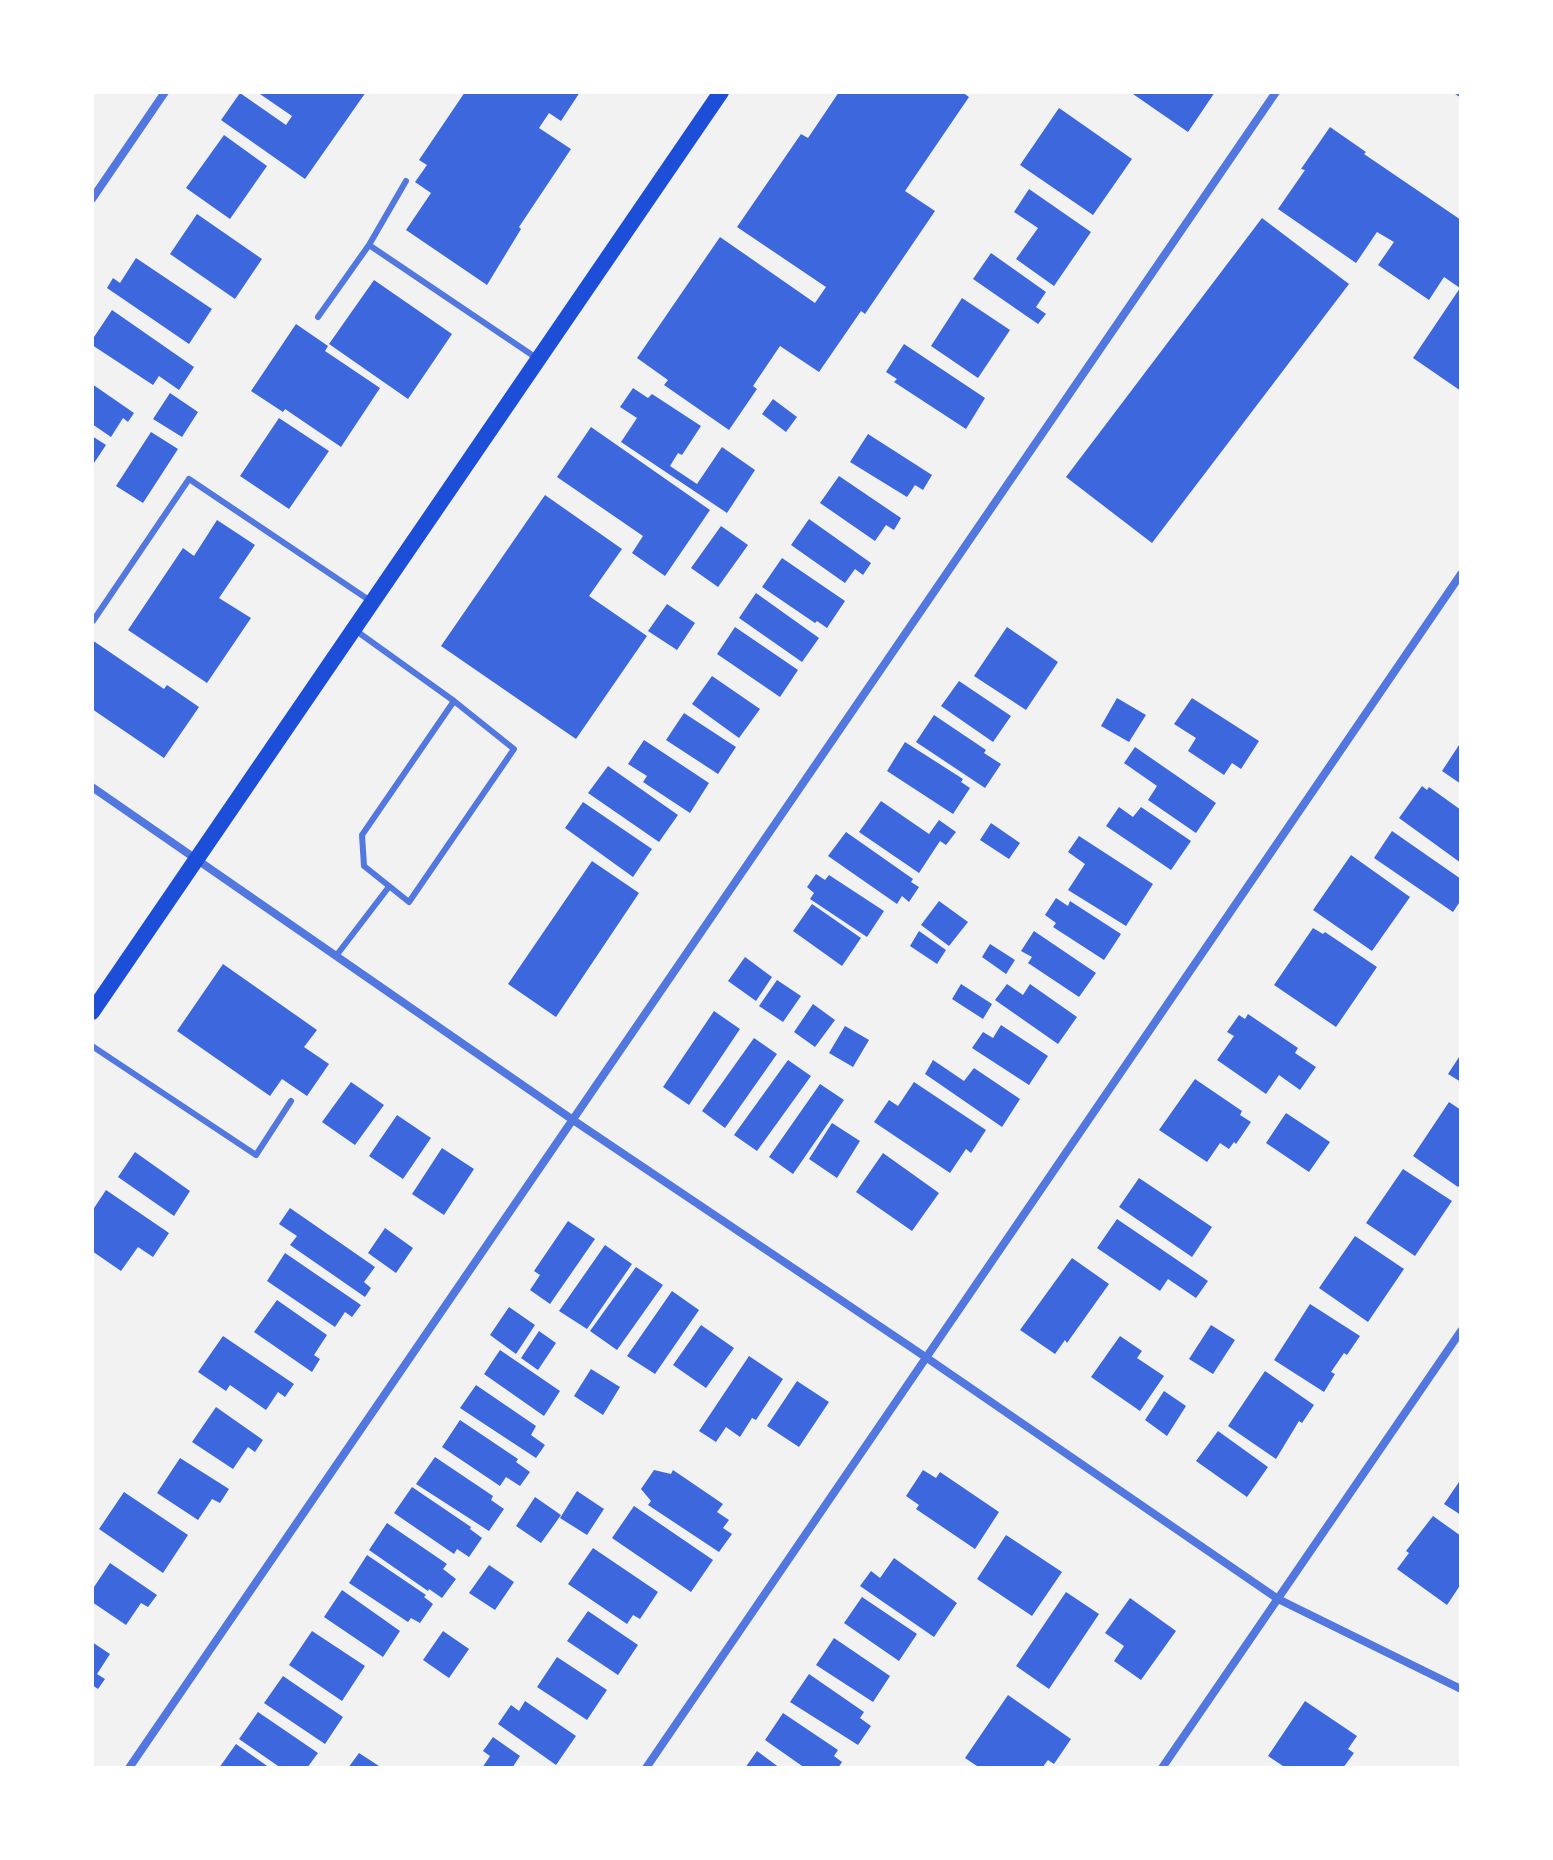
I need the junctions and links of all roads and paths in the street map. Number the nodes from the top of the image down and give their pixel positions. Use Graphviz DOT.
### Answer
graph roads {
  1 [pos="165,92"];
  2 [pos="721,92"];
  3 [pos="1276,92"];
  4 [pos="406,181"];
  5 [pos="92,199"];
  6 [pos="369,245"];
  7 [pos="318,317"];
  8 [pos="538,359"];
  9 [pos="1461,574"];
  10 [pos="372,602"];
  11 [pos="93,621"];
  12 [pos="354,629"];
  13 [pos="454,701"];
  14 [pos="92,787"];
  15 [pos="197,859"];
  16 [pos="388,888"];
  17 [pos="336,956"];
  18 [pos="92,1012"];
  19 [pos="92,1046"];
  20 [pos="291,1101"];
  21 [pos="573,1120"];
  22 [pos="1461,1331"];
  23 [pos="927,1358"];
  24 [pos="1278,1599"];
  25 [pos="1461,1689"];
  26 [pos="129,1768"];
  27 [pos="646,1768"];
  28 [pos="1162,1768"];
  1 -- 5 [label="street"];
  2 -- 8 [label="main road"];
  3 -- 21 [label="street"];
  4 -- 6 [label="lane"];
  6 -- 7 [label="lane"];
  6 -- 8 [label="lane"];
  8 -- 10 [label="main road"];
  9 -- 23 [label="street"];
  10 -- 11 [label="lane"];
  10 -- 12 [label="main road"];
  12 -- 13 [label="lane"];
  12 -- 15 [label="main road"];
  13 -- 16 [label="lane"];
  13 -- 16 [label="lane"];
  14 -- 15 [label="street"];
  15 -- 17 [label="street"];
  15 -- 18 [label="main road"];
  16 -- 17 [label="lane"];
  17 -- 21 [label="street"];
  19 -- 20 [label="lane"];
  21 -- 23 [label="street"];
  21 -- 26 [label="street"];
  22 -- 24 [label="street"];
  23 -- 24 [label="street"];
  23 -- 27 [label="street"];
  24 -- 25 [label="street"];
  24 -- 28 [label="street"];
}
